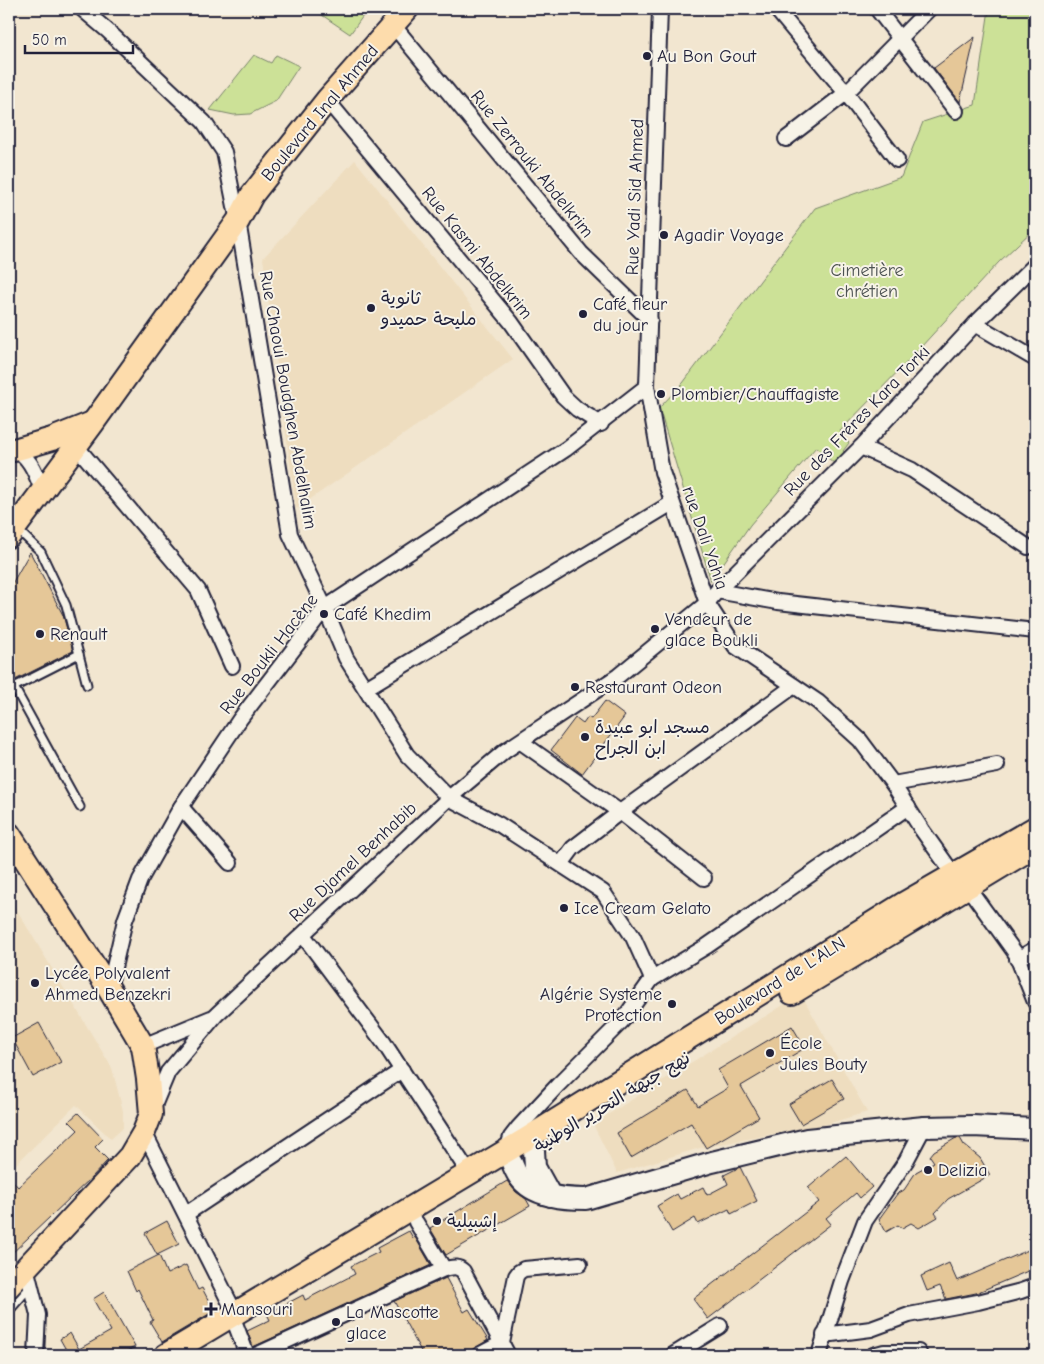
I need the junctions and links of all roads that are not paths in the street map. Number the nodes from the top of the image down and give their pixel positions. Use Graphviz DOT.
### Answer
graph roads {
  1 [pos="82,9"];
  2 [pos="660,9"];
  3 [pos="776,9"];
  4 [pos="877,9"];
  5 [pos="929,9"];
  6 [pos="400,17"];
  7 [pos="900,38"];
  8 [pos="846,93"];
  9 [pos="328,100"];
  10 [pos="956,111"];
  11 [pos="786,139"];
  12 [pos="897,160"];
  13 [pos="238,221"];
  14 [pos="1035,265"];
  15 [pos="650,320"];
  16 [pos="975,324"];
  17 [pos="1035,359"];
  18 [pos="647,386"];
  19 [pos="93,423"];
  20 [pos="601,424"];
  21 [pos="76,446"];
  22 [pos="861,447"];
  23 [pos="11,449"];
  24 [pos="42,490"];
  25 [pos="672,503"];
  26 [pos="12,532"];
  27 [pos="1028,547"];
  28 [pos="717,591"];
  29 [pos="708,604"];
  30 [pos="325,608"];
  31 [pos="1035,631"];
  32 [pos="79,654"];
  33 [pos="232,666"];
  34 [pos="87,685"];
  35 [pos="794,686"];
  36 [pos="366,688"];
  37 [pos="521,742"];
  38 [pos="997,765"];
  39 [pos="893,784"];
  40 [pos="449,798"];
  41 [pos="181,807"];
  42 [pos="908,807"];
  43 [pos="80,808"];
  44 [pos="620,812"];
  45 [pos="1035,828"];
  46 [pos="9,834"];
  47 [pos="1035,846"];
  48 [pos="230,863"];
  49 [pos="561,864"];
  50 [pos="704,878"];
  51 [pos="961,880"];
  52 [pos="303,935"];
  53 [pos="1035,949"];
  54 [pos="1017,959"];
  55 [pos="652,979"];
  56 [pos="109,989"];
  57 [pos="1035,1002"];
  58 [pos="216,1016"];
  59 [pos="143,1046"];
  60 [pos="402,1070"];
  61 [pos="558,1085"];
  62 [pos="148,1123"];
  63 [pos="924,1127"];
  64 [pos="1035,1129"];
  65 [pos="531,1144"];
  66 [pos="509,1157"];
  67 [pos="469,1173"];
  68 [pos="550,1196"];
  69 [pos="186,1214"];
  70 [pos="416,1222"];
  71 [pos="580,1264"];
  72 [pos="444,1269"];
  73 [pos="29,1276"];
  74 [pos="9,1286"];
  75 [pos="1035,1286"];
  76 [pos="9,1311"];
  77 [pos="235,1318"];
  78 [pos="720,1326"];
  79 [pos="824,1335"];
  80 [pos="505,1349"];
  81 [pos="36,1355"];
  82 [pos="166,1355"];
  83 [pos="186,1355"];
  84 [pos="247,1355"];
  85 [pos="256,1355"];
  86 [pos="480,1355"];
  87 [pos="673,1355"];
  88 [pos="819,1355"];
  89 [pos="873,1355"];
  90 [pos="920,1355"];
  1 -- 13 [label="street, Rue Chaoui Boudghen Abdelhalim"];
  2 -- 15 [label="street, Rue Yadi Sid Ahmed"];
  3 -- 8 [label="street"];
  4 -- 7 [label="street"];
  5 -- 7 [label="street"];
  6 -- 9 [label="main road, Boulevard Inal Ahmed"];
  6 -- 15 [label="street, Rue Zerrouki Abdelkrim"];
  7 -- 8 [label="street"];
  7 -- 10 [label="street"];
  8 -- 11 [label="street"];
  8 -- 12 [label="street"];
  9 -- 13 [label="main road, Boulevard Inal Ahmed"];
  9 -- 20 [label="street, Rue Kasmi Abdelkrim"];
  13 -- 19 [label="main road, Boulevard Inal Ahmed"];
  13 -- 30 [label="street, Rue Chaoui Boudghen Abdelhalim"];
  14 -- 16 [label="street, Rue des Fréres Kara Torki"];
  15 -- 18 [label="street, Rue Yadi Sid Ahmed"];
  16 -- 17 [label="street"];
  16 -- 22 [label="street, Rue des Fréres Kara Torki"];
  18 -- 20 [label="street, Rue Boukli Hacène"];
  18 -- 25 [label="street, rue Dali Yahia"];
  19 -- 21 [label="main road, Boulevard Inal Ahmed"];
  19 -- 23 [label="main road"];
  20 -- 30 [label="street, Rue Boukli Hacène"];
  21 -- 24 [label="main road, Boulevard Inal Ahmed"];
  21 -- 33 [label="street"];
  22 -- 27 [label="street"];
  22 -- 28 [label="street, Rue des Fréres Kara Torki"];
  23 -- 24 [label="street"];
  24 -- 26 [label="main road, Boulevard Inal Ahmed"];
  25 -- 29 [label="street, rue Dali Yahia"];
  25 -- 36 [label="street"];
  26 -- 32 [label="lane"];
  28 -- 29 [label="street, Rue des Fréres Kara Torki"];
  28 -- 31 [label="street"];
  29 -- 35 [label="street, rue Dali Yahia"];
  29 -- 37 [label="street, Rue des Fréres Kara Torki"];
  30 -- 36 [label="street, Rue Chaoui Boudghen Abdelhalim"];
  30 -- 41 [label="street, Rue Boukli Hacène"];
  32 -- 34 [label="lane"];
  32 -- 43 [label="lane"];
  35 -- 39 [label="street, rue Dali Yahia"];
  35 -- 44 [label="street"];
  36 -- 40 [label="street, Rue Chaoui Boudghen Abdelhalim"];
  37 -- 40 [label="street, Rue Djamel Benhabib"];
  37 -- 44 [label="street"];
  38 -- 39 [label="street"];
  39 -- 42 [label="street, rue Dali Yahia"];
  40 -- 49 [label="street, Rue Chaoui Boudghen Abdelhalim"];
  40 -- 52 [label="street, Rue Djamel Benhabib"];
  41 -- 48 [label="street"];
  41 -- 56 [label="street, Rue Boukli Hacène"];
  42 -- 51 [label="street, rue Dali Yahia"];
  42 -- 55 [label="street"];
  44 -- 49 [label="street"];
  44 -- 50 [label="street"];
  45 -- 51 [label="main road"];
  46 -- 56 [label="main road"];
  47 -- 51 [label="main road, نهج جبهة التحرير الوطنية"];
  49 -- 55 [label="street, Rue Chaoui Boudghen Abdelhalim"];
  51 -- 54 [label="street, rue Dali Yahia"];
  51 -- 65 [label="main road, نهج جبهة التحرير الوطنية"];
  52 -- 58 [label="street, Rue Djamel Benhabib"];
  52 -- 60 [label="street"];
  53 -- 54 [label="street"];
  54 -- 57 [label="street, rue Dali Yahia"];
  55 -- 61 [label="street"];
  56 -- 59 [label="main road"];
  58 -- 59 [label="street"];
  58 -- 62 [label="street"];
  59 -- 62 [label="main road"];
  60 -- 67 [label="street"];
  60 -- 69 [label="street"];
  61 -- 65 [label="street"];
  61 -- 66 [label="street"];
  62 -- 69 [label="street"];
  62 -- 73 [label="main road"];
  63 -- 64 [label="main road"];
  63 -- 68 [label="main road"];
  63 -- 79 [label="street"];
  65 -- 66 [label="main road, نهج جبهة التحرير الوطنية"];
  65 -- 68 [label="main road"];
  66 -- 67 [label="main road, نهج جبهة التحرير الوطنية"];
  66 -- 68 [label="main road"];
  66 -- 70 [label="main road, نهج جبهة التحرير الوطنية"];
  67 -- 77 [label="main road, نهج جبهة التحرير الوطنية"];
  69 -- 77 [label="street"];
  70 -- 72 [label="street"];
  70 -- 77 [label="main road, نهج جبهة التحرير الوطنية"];
  71 -- 80 [label="street"];
  72 -- 80 [label="street"];
  72 -- 85 [label="street"];
  73 -- 74 [label="main road"];
  73 -- 76 [label="lane"];
  73 -- 81 [label="street"];
  75 -- 79 [label="street"];
  77 -- 82 [label="main road, نهج جبهة التحرير الوطنية"];
  77 -- 83 [label="main road, نهج جبهة التحرير الوطنية"];
  77 -- 84 [label="street"];
  78 -- 87 [label="street"];
  79 -- 88 [label="street"];
  80 -- 86 [label="street"];
  89 -- 90 [label="street"];
}
